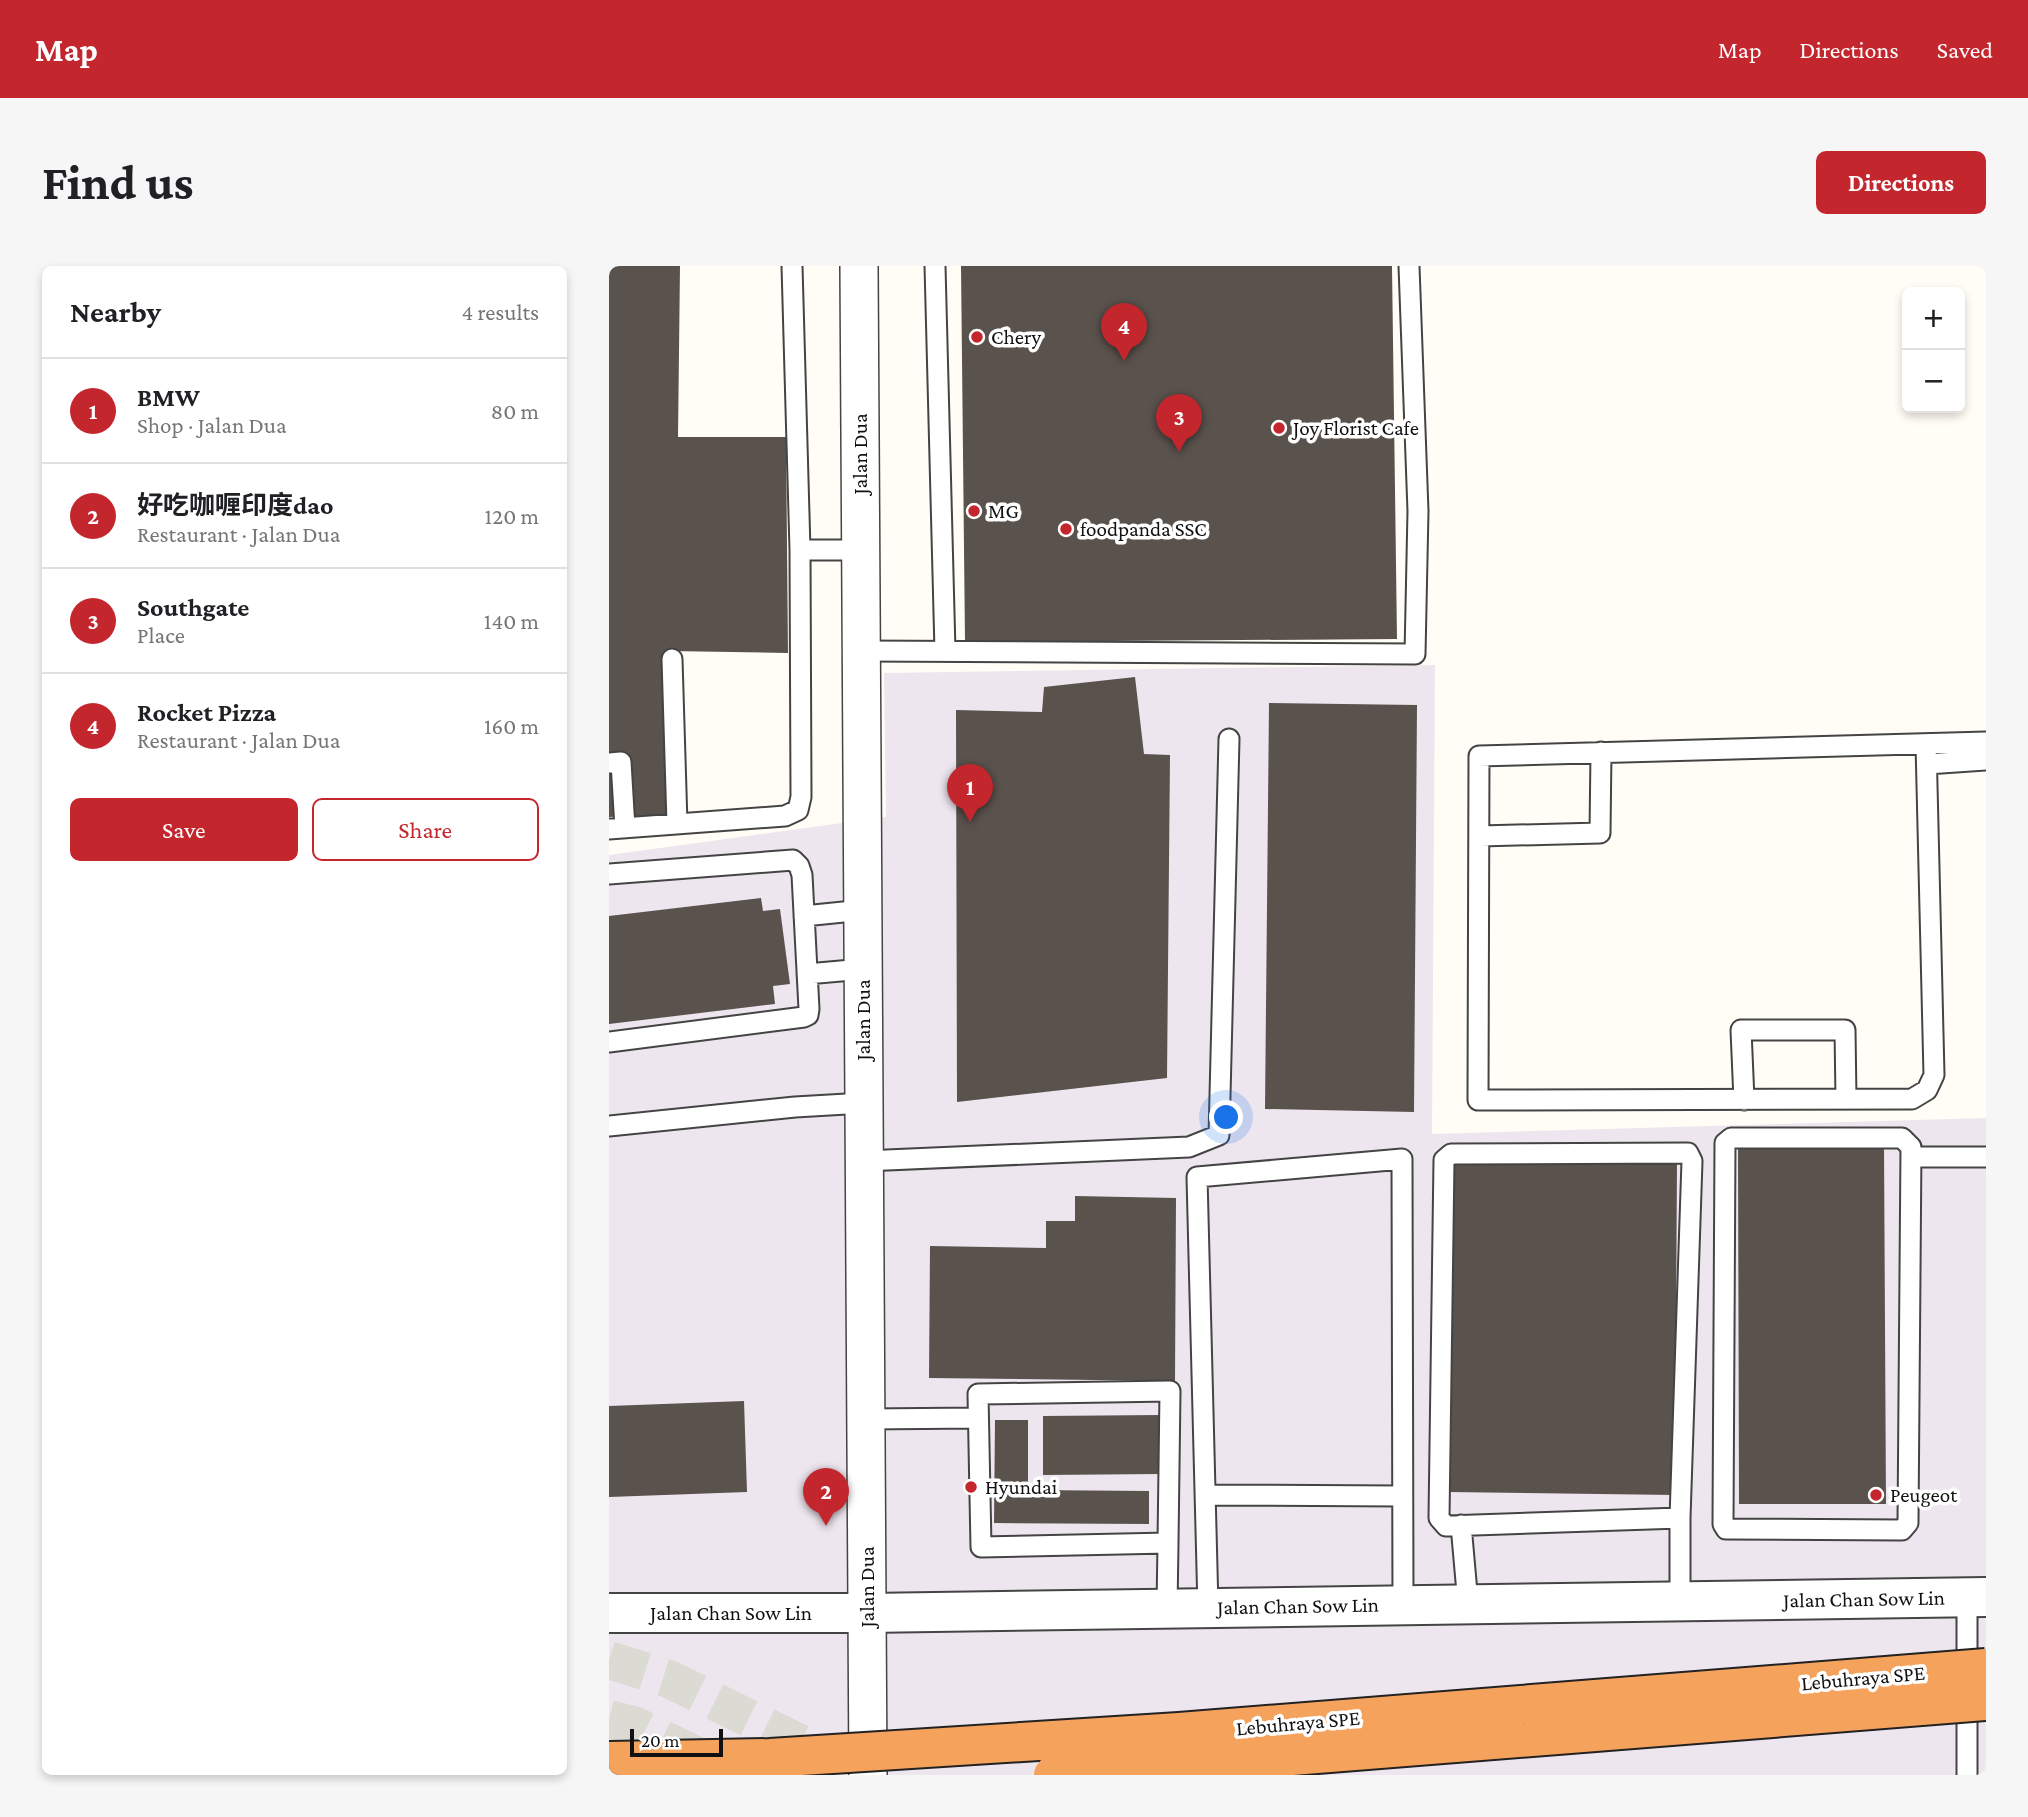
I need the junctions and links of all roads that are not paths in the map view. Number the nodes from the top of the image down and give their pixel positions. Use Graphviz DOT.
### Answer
graph roads {
  1 [pos="792,266"];
  2 [pos="859,266"];
  3 [pos="935,266"];
  4 [pos="1409,266"];
  5 [pos="800,550"];
  6 [pos="861,550"];
  7 [pos="862,651"];
  8 [pos="945,651"];
  9 [pos="672,659"];
  10 [pos="1229,739"];
  11 [pos="1986,742"];
  12 [pos="1601,752"];
  13 [pos="1926,754"];
  14 [pos="1986,760"];
  15 [pos="609,763"];
  16 [pos="677,824"];
  17 [pos="617,828"];
  18 [pos="1480,836"];
  19 [pos="609,874"];
  20 [pos="863,910"];
  21 [pos="804,916"];
  22 [pos="863,969"];
  23 [pos="807,974"];
  24 [pos="609,1042"];
  25 [pos="1846,1099"];
  26 [pos="1744,1100"];
  27 [pos="864,1103"];
  28 [pos="609,1126"];
  29 [pos="1911,1157"];
  30 [pos="1986,1157"];
  31 [pos="864,1161"];
  32 [pos="978,1418"];
  33 [pos="866,1419"];
  34 [pos="1206,1495"];
  35 [pos="1401,1496"];
  36 [pos="1681,1518"];
  37 [pos="1461,1525"];
  38 [pos="1168,1543"];
  39 [pos="1977,1597"];
  40 [pos="1680,1602"];
  41 [pos="1468,1604"];
  42 [pos="1403,1605"];
  43 [pos="1167,1608"];
  44 [pos="1207,1608"];
  45 [pos="609,1613"];
  46 [pos="867,1613"];
  47 [pos="1986,1668"];
  48 [pos="1986,1701"];
  49 [pos="609,1761"];
  50 [pos="868,1775"];
  51 [pos="1053,1775"];
  52 [pos="1967,1775"];
  1 -- 5 [label="lane"];
  2 -- 6 [label="street, Jalan Dua"];
  3 -- 8 [label="lane"];
  4 -- 8 [label="lane"];
  5 -- 6 [label="lane"];
  5 -- 16 [label="lane"];
  6 -- 7 [label="street, Jalan Dua"];
  7 -- 8 [label="lane"];
  7 -- 20 [label="street, Jalan Dua"];
  9 -- 16 [label="lane"];
  10 -- 31 [label="lane"];
  11 -- 13 [label="lane"];
  12 -- 13 [label="lane"];
  12 -- 18 [label="lane"];
  12 -- 18 [label="lane"];
  13 -- 14 [label="lane"];
  13 -- 25 [label="lane"];
  15 -- 17 [label="lane"];
  16 -- 17 [label="lane"];
  18 -- 26 [label="lane"];
  19 -- 21 [label="lane"];
  20 -- 21 [label="lane"];
  20 -- 22 [label="street, Jalan Dua"];
  21 -- 23 [label="lane"];
  22 -- 23 [label="lane"];
  22 -- 27 [label="street, Jalan Dua"];
  23 -- 24 [label="lane"];
  25 -- 26 [label="lane"];
  25 -- 26 [label="lane"];
  27 -- 28 [label="lane"];
  27 -- 31 [label="street, Jalan Dua"];
  29 -- 29 [label="lane"];
  29 -- 30 [label="lane"];
  31 -- 33 [label="street, Jalan Dua"];
  32 -- 33 [label="lane"];
  32 -- 38 [label="lane"];
  32 -- 38 [label="lane"];
  33 -- 46 [label="street, Jalan Dua"];
  34 -- 35 [label="lane"];
  34 -- 35 [label="lane"];
  34 -- 44 [label="lane"];
  35 -- 42 [label="lane"];
  36 -- 37 [label="lane"];
  36 -- 37 [label="lane"];
  36 -- 40 [label="lane"];
  37 -- 41 [label="lane"];
  38 -- 43 [label="lane"];
  39 -- 40 [label="street, Jalan Chan Sow Lin"];
  39 -- 52 [label="lane"];
  40 -- 41 [label="street, Jalan Chan Sow Lin"];
  41 -- 42 [label="street, Jalan Chan Sow Lin"];
  42 -- 44 [label="street, Jalan Chan Sow Lin"];
  43 -- 44 [label="street, Jalan Chan Sow Lin"];
  43 -- 46 [label="street, Jalan Chan Sow Lin"];
  45 -- 46 [label="street, Jalan Chan Sow Lin"];
  46 -- 50 [label="street, Jalan Dua"];
  47 -- 49 [label="highway, Lebuhraya SPE, bridge"];
  48 -- 51 [label="highway, Lebuhraya SPE, bridge"];
}
